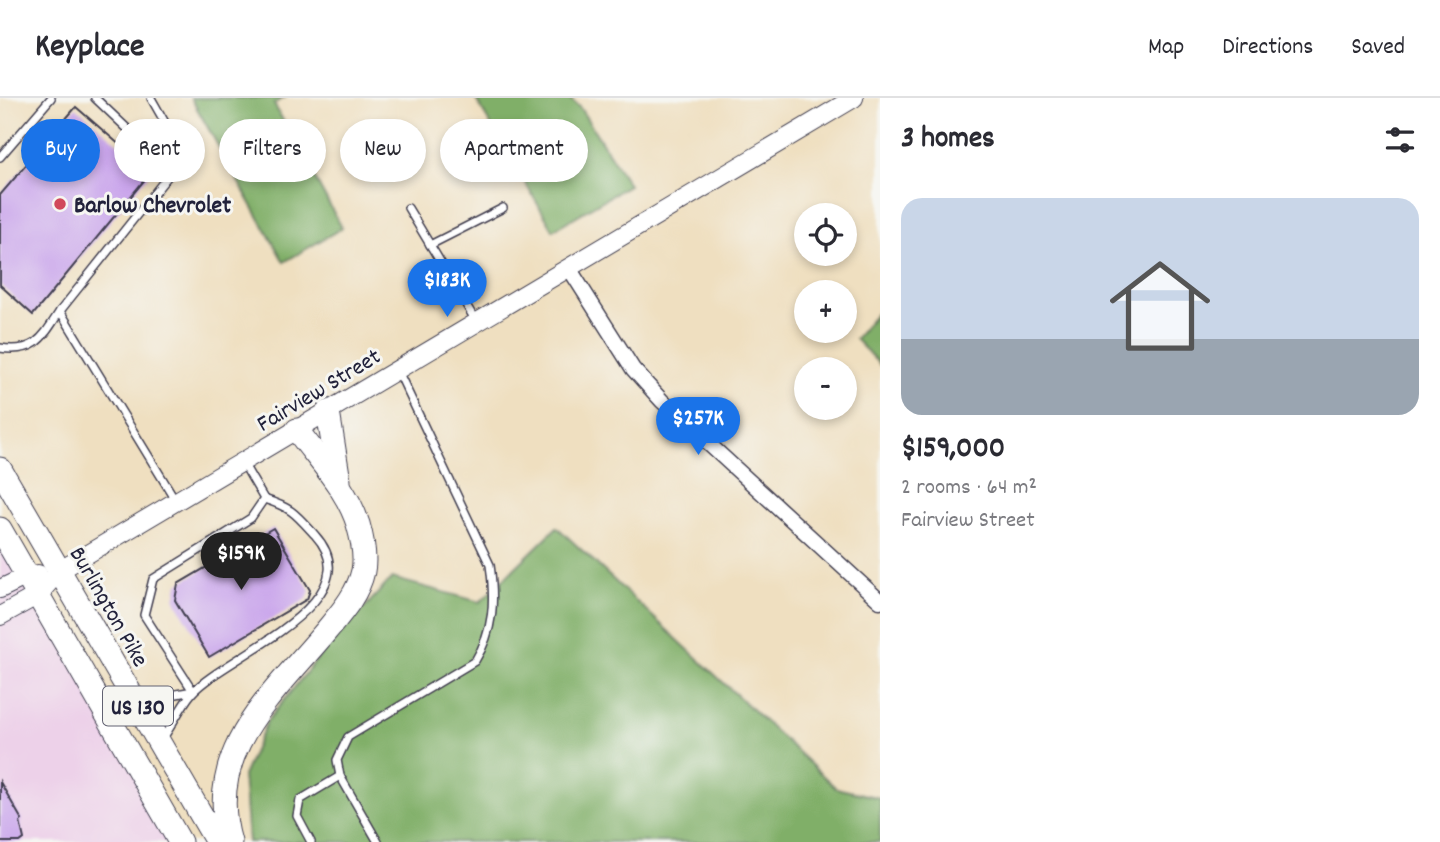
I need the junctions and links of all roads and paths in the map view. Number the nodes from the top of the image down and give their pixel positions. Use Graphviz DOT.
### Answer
graph roads {
  1 [pos="51,98"];
  2 [pos="95,98"];
  3 [pos="151,98"];
  4 [pos="844,100"];
  5 [pos="117,119"];
  6 [pos="163,119"];
  7 [pos="0,157"];
  8 [pos="164,182"];
  9 [pos="408,208"];
  10 [pos="503,208"];
  11 [pos="430,245"];
  12 [pos="569,268"];
  13 [pos="60,311"];
  14 [pos="477,323"];
  15 [pos="0,348"];
  16 [pos="398,371"];
  17 [pos="328,412"];
  18 [pos="297,430"];
  19 [pos="243,463"];
  20 [pos="0,469"];
  21 [pos="339,481"];
  22 [pos="264,499"];
  23 [pos="177,502"];
  24 [pos="0,529"];
  25 [pos="59,571"];
  26 [pos="32,585"];
  27 [pos="0,589"];
  28 [pos="880,600"];
  29 [pos="0,616"];
  30 [pos="193,691"];
  31 [pos="135,701"];
  32 [pos="160,743"];
  33 [pos="340,776"];
  34 [pos="180,842"];
  35 [pos="217,842"];
  36 [pos="230,842"];
  37 [pos="311,842"];
  38 [pos="378,842"];
  1 -- 7 [label="lane"];
  2 -- 5 [label="lane"];
  3 -- 6 [label="lane"];
  4 -- 12 [label="street, Fairview Street"];
  8 -- 13 [label="lane"];
  9 -- 11 [label="lane"];
  10 -- 11 [label="lane"];
  11 -- 14 [label="lane"];
  12 -- 14 [label="street, Fairview Street"];
  12 -- 28 [label="street"];
  13 -- 15 [label="lane"];
  13 -- 23 [label="lane"];
  14 -- 16 [label="street, Fairview Street"];
  16 -- 17 [label="street, Fairview Street"];
  16 -- 33 [label="lane"];
  17 -- 18 [label="street, Fairview Street"];
  17 -- 21 [label="highway"];
  18 -- 19 [label="street, Fairview Street"];
  18 -- 21 [label="highway"];
  19 -- 22 [label="lane"];
  19 -- 23 [label="street, Fairview Street"];
  20 -- 25 [label="highway, Burlington Pike / US 130"];
  21 -- 36 [label="highway"];
  22 -- 30 [label="lane"];
  22 -- 30 [label="lane"];
  23 -- 25 [label="street, Fairview Street"];
  24 -- 26 [label="highway, US 130"];
  25 -- 26 [label="street, Fairview Street"];
  25 -- 31 [label="highway, Burlington Pike / US 130"];
  26 -- 27 [label="street"];
  26 -- 29 [label="street"];
  26 -- 34 [label="highway, US 130"];
  30 -- 31 [label="lane"];
  30 -- 32 [label="lane"];
  31 -- 32 [label="highway, Burlington Pike / US 130"];
  32 -- 35 [label="highway, Burlington Pike / US 130"];
  33 -- 37 [label="lane"];
  33 -- 38 [label="lane"];
}
